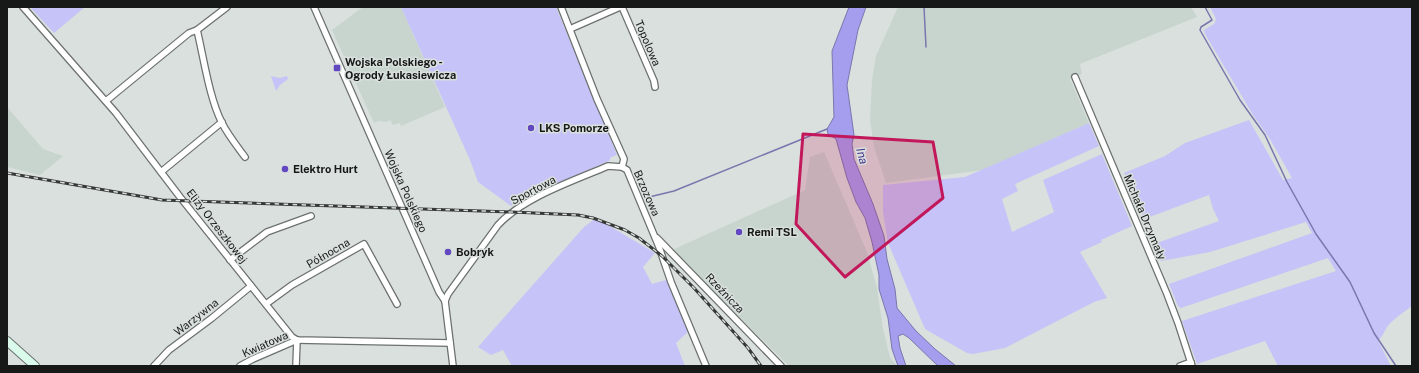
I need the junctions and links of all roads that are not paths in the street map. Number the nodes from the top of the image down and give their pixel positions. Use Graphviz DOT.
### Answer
graph roads {
  1 [pos="23,7"];
  2 [pos="227,7"];
  3 [pos="314,7"];
  4 [pos="561,7"];
  5 [pos="621,7"];
  6 [pos="570,29"];
  7 [pos="197,30"];
  8 [pos="1075,77"];
  9 [pos="655,87"];
  10 [pos="106,101"];
  11 [pos="222,122"];
  12 [pos="245,157"];
  13 [pos="622,167"];
  14 [pos="161,172"];
  15 [pos="311,216"];
  16 [pos="654,235"];
  17 [pos="230,260"];
  18 [pos="251,286"];
  19 [pos="445,301"];
  20 [pos="266,304"];
  21 [pos="397,304"];
  22 [pos="297,340"];
  23 [pos="7,341"];
  24 [pos="450,342"];
  25 [pos="1191,364"];
  26 [pos="35,366"];
  27 [pos="154,366"];
  28 [pos="240,366"];
  29 [pos="296,366"];
  30 [pos="453,366"];
  31 [pos="706,366"];
  32 [pos="781,366"];
  33 [pos="1180,366"];
  1 -- 10 [label="street, Elizy Orzeszkowej"];
  2 -- 7 [label="street"];
  3 -- 19 [label="street, Wojska Polskiego"];
  4 -- 6 [label="street, Brzozowa"];
  5 -- 6 [label="street"];
  5 -- 9 [label="street, Topolowa"];
  6 -- 13 [label="street, Brzozowa"];
  7 -- 10 [label="street"];
  7 -- 11 [label="street"];
  8 -- 25 [label="street, Michała Drzymały"];
  10 -- 14 [label="street, Elizy Orzeszkowej"];
  11 -- 12 [label="street"];
  11 -- 14 [label="street"];
  13 -- 16 [label="street, Brzozowa"];
  13 -- 19 [label="street, Sportowa"];
  14 -- 17 [label="street, Elizy Orzeszkowej"];
  15 -- 17 [label="street"];
  16 -- 31 [label="street, Brzozowa"];
  16 -- 32 [label="street, Rzeźnicza"];
  17 -- 18 [label="street, Elizy Orzeszkowej"];
  18 -- 20 [label="street, Elizy Orzeszkowej"];
  18 -- 27 [label="street, Warzywna"];
  19 -- 24 [label="street, Wojska Polskiego"];
  20 -- 21 [label="street, Północna"];
  20 -- 22 [label="street, Elizy Orzeszkowej"];
  22 -- 24 [label="street"];
  22 -- 28 [label="street, Kwiatowa"];
  22 -- 29 [label="street"];
  23 -- 26 [label="street"];
  24 -- 30 [label="street, Wojska Polskiego"];
  25 -- 33 [label="street"];
}
